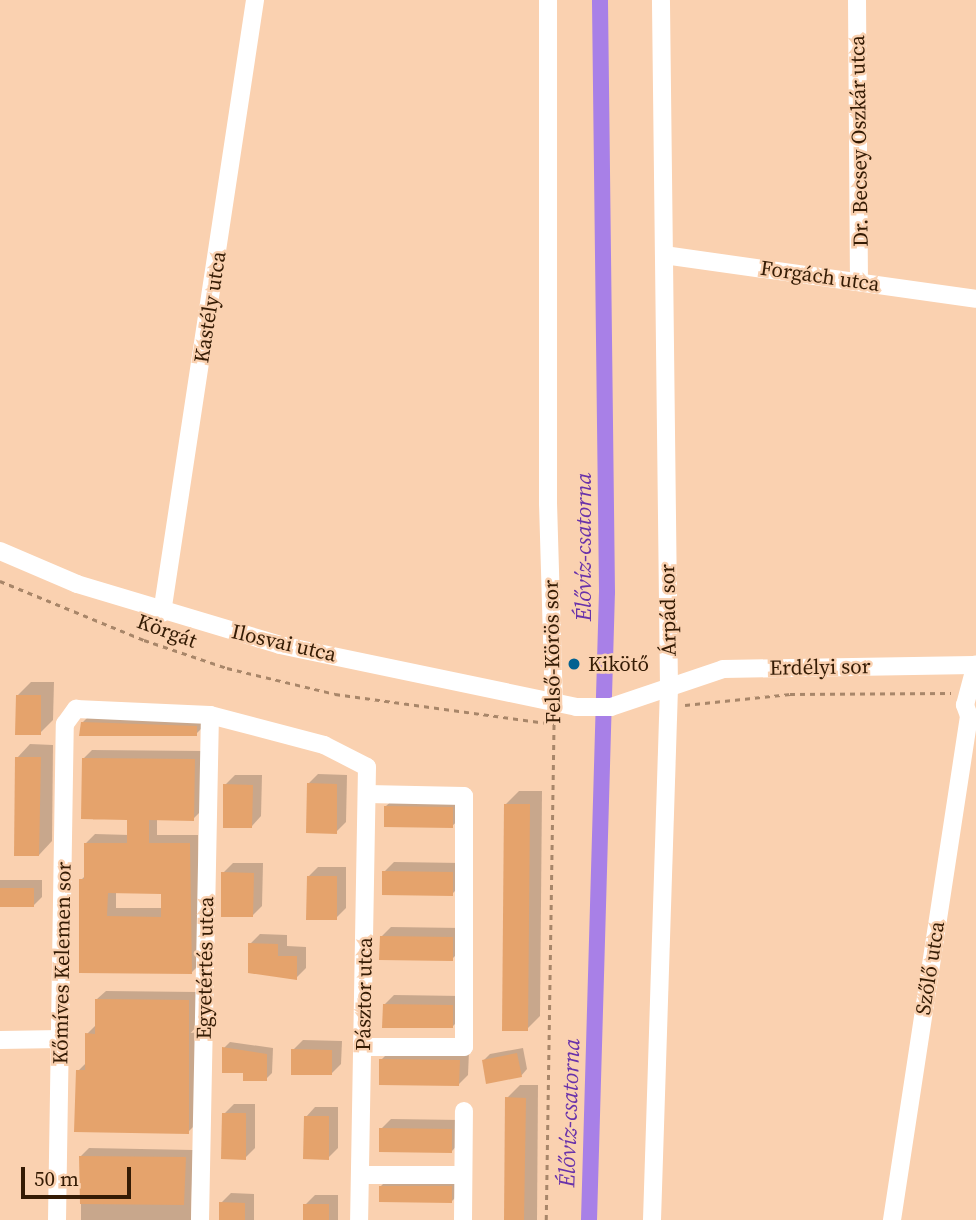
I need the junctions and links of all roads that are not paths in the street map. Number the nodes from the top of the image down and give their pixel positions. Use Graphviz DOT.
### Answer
graph roads {
  1 [pos="255,0"];
  2 [pos="548,0"];
  3 [pos="661,0"];
  4 [pos="858,0"];
  5 [pos="664,255"];
  6 [pos="859,281"];
  7 [pos="976,299"];
  8 [pos="0,551"];
  9 [pos="162,613"];
  10 [pos="975,665"];
  11 [pos="669,688"];
  12 [pos="554,703"];
  13 [pos="611,707"];
  14 [pos="210,715"];
  15 [pos="972,716"];
  16 [pos="367,794"];
  17 [pos="61,1039"];
  18 [pos="0,1040"];
  19 [pos="363,1047"];
  20 [pos="464,1111"];
  21 [pos="361,1175"];
  22 [pos="463,1175"];
  23 [pos="57,1220"];
  24 [pos="200,1220"];
  25 [pos="359,1220"];
  26 [pos="463,1220"];
  27 [pos="652,1220"];
  28 [pos="892,1220"];
  1 -- 9 [label="street, Kastély utca"];
  2 -- 12 [label="street, Felső-Körös sor"];
  3 -- 5 [label="street, Árpád sor"];
  4 -- 6 [label="street, Dr. Becsey Oszkár utca"];
  5 -- 6 [label="street, Forgách utca"];
  5 -- 11 [label="street, Árpád sor"];
  6 -- 7 [label="street, Forgách utca"];
  8 -- 9 [label="street, Ilosvai utca"];
  9 -- 12 [label="street, Ilosvai utca"];
  10 -- 11 [label="street, Erdélyi sor"];
  10 -- 15 [label="street, Szőlő utca"];
  11 -- 13 [label="street, Erdélyi sor"];
  11 -- 27 [label="street, Árpád sor"];
  12 -- 13 [label="street, Ilosvai utca"];
  14 -- 16 [label="street, Pásztor utca"];
  14 -- 17 [label="street, Kőmíves Kelemen sor"];
  14 -- 24 [label="street, Egyetértés utca"];
  15 -- 28 [label="street, Szőlő utca"];
  16 -- 19 [label="street, Pásztor utca"];
  16 -- 19 [label="street"];
  17 -- 18 [label="street"];
  17 -- 23 [label="street, Kőmíves Kelemen sor"];
  19 -- 21 [label="street, Pásztor utca"];
  20 -- 22 [label="street"];
  21 -- 22 [label="street"];
  21 -- 25 [label="street, Pásztor utca"];
  22 -- 26 [label="street"];
}
